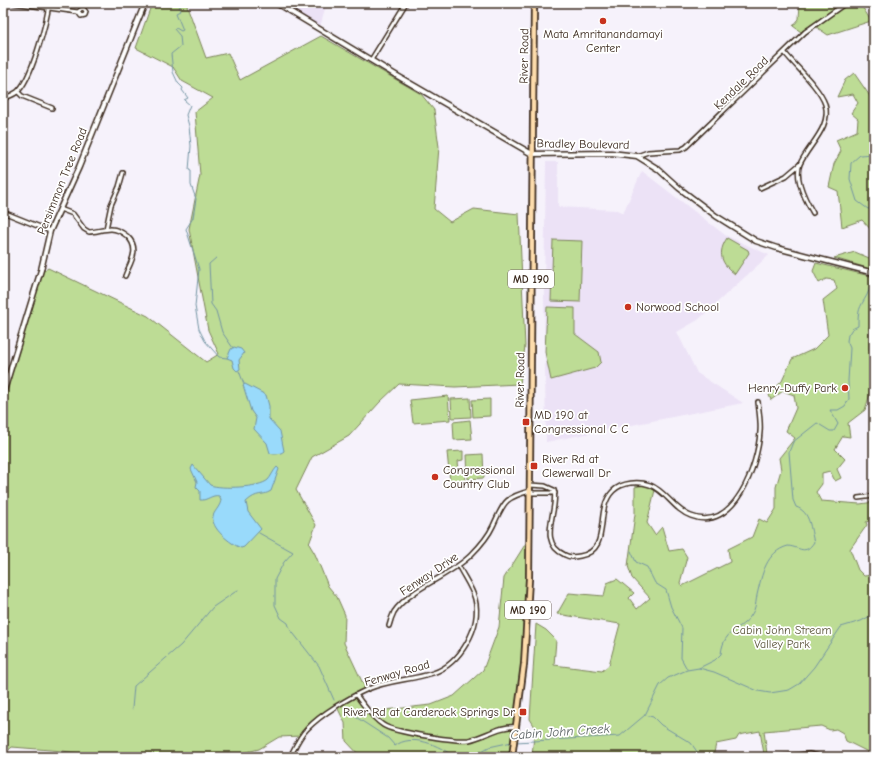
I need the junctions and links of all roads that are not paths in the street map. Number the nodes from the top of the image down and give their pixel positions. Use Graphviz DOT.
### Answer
graph roads {
  1 [pos="13,3"];
  2 [pos="49,3"];
  3 [pos="145,3"];
  4 [pos="276,3"];
  5 [pos="406,3"];
  6 [pos="534,3"];
  7 [pos="849,3"];
  8 [pos="49,8"];
  9 [pos="78,12"];
  10 [pos="785,53"];
  11 [pos="371,60"];
  12 [pos="18,92"];
  13 [pos="3,98"];
  14 [pos="52,108"];
  15 [pos="532,154"];
  16 [pos="636,156"];
  17 [pos="800,165"];
  18 [pos="123,173"];
  19 [pos="760,188"];
  20 [pos="60,209"];
  21 [pos="3,212"];
  22 [pos="813,213"];
  23 [pos="106,229"];
  24 [pos="50,231"];
  25 [pos="874,273"];
  26 [pos="125,276"];
  27 [pos="3,394"];
  28 [pos="758,402"];
  29 [pos="530,485"];
  30 [pos="530,491"];
  31 [pos="555,494"];
  32 [pos="874,496"];
  33 [pos="858,498"];
  34 [pos="459,567"];
  35 [pos="389,626"];
  36 [pos="356,695"];
  37 [pos="516,727"];
  38 [pos="797,756"];
  39 [pos="290,757"];
  40 [pos="512,757"];
  41 [pos="778,757"];
  42 [pos="823,757"];
  1 -- 8 [label="street"];
  2 -- 8 [label="street"];
  3 -- 20 [label="main road, Persimmon Tree Road"];
  4 -- 11 [label="main road, Bradley Boulevard"];
  5 -- 11 [label="street"];
  6 -- 15 [label="main road, River Road / MD 190"];
  7 -- 10 [label="street, Kendale Road"];
  8 -- 9 [label="street"];
  8 -- 12 [label="street"];
  10 -- 16 [label="street, Kendale Road"];
  10 -- 17 [label="street"];
  11 -- 15 [label="main road, Bradley Boulevard"];
  12 -- 13 [label="street"];
  12 -- 14 [label="street"];
  15 -- 16 [label="main road, Bradley Boulevard"];
  15 -- 29 [label="main road, River Road / MD 190"];
  16 -- 25 [label="main road, Bradley Boulevard"];
  17 -- 19 [label="street"];
  17 -- 22 [label="street"];
  18 -- 23 [label="street"];
  20 -- 23 [label="street"];
  20 -- 24 [label="main road, Persimmon Tree Road"];
  21 -- 24 [label="street"];
  23 -- 26 [label="street"];
  24 -- 27 [label="main road, Persimmon Tree Road"];
  28 -- 31 [label="street"];
  29 -- 30 [label="main road, River Road / MD 190"];
  29 -- 31 [label="street"];
  30 -- 31 [label="street"];
  30 -- 34 [label="street, Fenway Drive"];
  30 -- 37 [label="main road, River Road / MD 190"];
  32 -- 33 [label="street"];
  34 -- 35 [label="street, Fenway Drive"];
  34 -- 36 [label="street, Fenway Road"];
  36 -- 37 [label="street"];
  36 -- 39 [label="street, Fenway Road"];
  37 -- 40 [label="main road, River Road / MD 190"];
  38 -- 41 [label="street"];
  38 -- 42 [label="street"];
}
